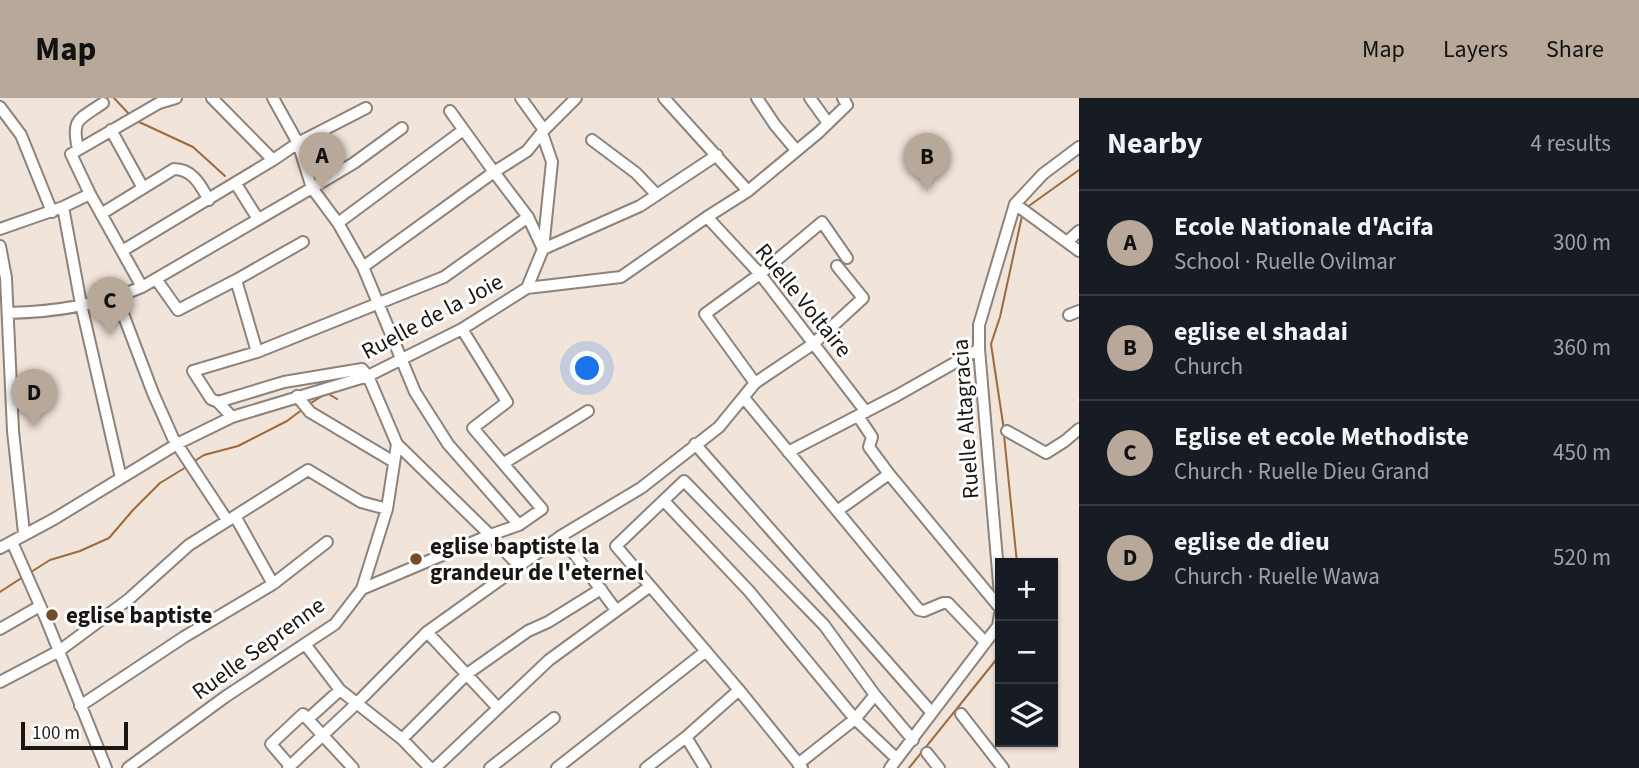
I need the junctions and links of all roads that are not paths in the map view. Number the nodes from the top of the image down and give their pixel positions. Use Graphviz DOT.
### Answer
graph roads {
  1 [pos="176,98"];
  2 [pos="212,98"];
  3 [pos="274,98"];
  4 [pos="521,98"];
  5 [pos="576,98"];
  6 [pos="664,98"];
  7 [pos="757,98"];
  8 [pos="810,98"];
  9 [pos="843,98"];
  10 [pos="103,103"];
  11 [pos="0,107"];
  12 [pos="366,108"];
  13 [pos="450,111"];
  14 [pos="828,123"];
  15 [pos="402,128"];
  16 [pos="111,130"];
  17 [pos="462,131"];
  18 [pos="543,132"];
  19 [pos="592,140"];
  20 [pos="298,143"];
  21 [pos="1079,148"];
  22 [pos="78,149"];
  23 [pos="796,150"];
  24 [pos="717,155"];
  25 [pos="273,160"];
  26 [pos="494,172"];
  27 [pos="236,184"];
  28 [pos="143,188"];
  29 [pos="312,188"];
  30 [pos="748,191"];
  31 [pos="90,194"];
  32 [pos="657,195"];
  33 [pos="209,200"];
  34 [pos="1021,207"];
  35 [pos="57,209"];
  36 [pos="101,214"];
  37 [pos="528,217"];
  38 [pos="707,217"];
  39 [pos="258,219"];
  40 [pos="338,223"];
  41 [pos="0,229"];
  42 [pos="1079,231"];
  43 [pos="1068,241"];
  44 [pos="303,242"];
  45 [pos="0,246"];
  46 [pos="543,249"];
  47 [pos="122,251"];
  48 [pos="1079,251"];
  49 [pos="847,258"];
  50 [pos="837,266"];
  51 [pos="363,267"];
  52 [pos="760,274"];
  53 [pos="156,279"];
  54 [pos="236,280"];
  55 [pos="142,287"];
  56 [pos="527,288"];
  57 [pos="117,298"];
  58 [pos="81,304"];
  59 [pos="378,304"];
  60 [pos="8,313"];
  61 [pos="462,329"];
  62 [pos="813,344"];
  63 [pos="979,349"];
  64 [pos="257,352"];
  65 [pos="403,360"];
  66 [pos="368,376"];
  67 [pos="755,383"];
  68 [pos="744,398"];
  69 [pos="218,402"];
  70 [pos="303,405"];
  71 [pos="588,411"];
  72 [pos="862,414"];
  73 [pos="232,417"];
  74 [pos="1079,429"];
  75 [pos="1007,431"];
  76 [pos="177,444"];
  77 [pos="397,444"];
  78 [pos="695,444"];
  79 [pos="788,452"];
  80 [pos="394,461"];
  81 [pos="504,463"];
  82 [pos="889,474"];
  83 [pos="121,478"];
  84 [pos="664,500"];
  85 [pos="387,509"];
  86 [pos="837,511"];
  87 [pos="231,518"];
  88 [pos="519,525"];
  89 [pos="24,533"];
  90 [pos="490,535"];
  91 [pos="561,536"];
  92 [pos="12,542"];
  93 [pos="327,542"];
  94 [pos="0,548"];
  95 [pos="997,558"];
  96 [pos="519,566"];
  97 [pos="273,584"];
  98 [pos="649,587"];
  99 [pos="362,589"];
  100 [pos="601,589"];
  101 [pos="995,601"];
  102 [pos="40,606"];
  103 [pos="616,610"];
  104 [pos="999,621"];
  105 [pos="0,629"];
  106 [pos="427,632"];
  107 [pos="985,642"];
  108 [pos="305,644"];
  109 [pos="59,651"];
  110 [pos="706,651"];
  111 [pos="467,674"];
  112 [pos="0,682"];
  113 [pos="340,690"];
  114 [pos="739,690"];
  115 [pos="875,695"];
  116 [pos="356,704"];
  117 [pos="80,706"];
  118 [pos="498,708"];
  119 [pos="932,713"];
  120 [pos="961,714"];
  121 [pos="554,718"];
  122 [pos="308,719"];
  123 [pos="855,719"];
  124 [pos="323,737"];
  125 [pos="685,737"];
  126 [pos="402,739"];
  127 [pos="913,740"];
  128 [pos="927,753"];
  129 [pos="894,763"];
  130 [pos="800,766"];
  131 [pos="289,767"];
  132 [pos="106,768"];
  133 [pos="128,768"];
  134 [pos="353,768"];
  135 [pos="432,768"];
  136 [pos="490,768"];
  137 [pos="557,768"];
  138 [pos="646,768"];
  139 [pos="705,768"];
  140 [pos="939,768"];
  141 [pos="1003,768"];
  1 -- 16 [label="street"];
  2 -- 25 [label="street"];
  3 -- 20 [label="street"];
  4 -- 18 [label="street"];
  5 -- 18 [label="street"];
  6 -- 24 [label="street"];
  7 -- 23 [label="street"];
  8 -- 14 [label="street"];
  9 -- 14 [label="street, Ruelle de la Joie"];
  10 -- 22 [label="street"];
  11 -- 35 [label="street"];
  12 -- 20 [label="street"];
  13 -- 17 [label="street"];
  14 -- 23 [label="street, Ruelle de la Joie"];
  15 -- 29 [label="street"];
  16 -- 22 [label="street"];
  16 -- 28 [label="street"];
  17 -- 26 [label="street"];
  17 -- 40 [label="street"];
  18 -- 26 [label="street"];
  18 -- 46 [label="street"];
  19 -- 32 [label="street"];
  20 -- 25 [label="street"];
  20 -- 29 [label="street"];
  21 -- 34 [label="street, Ruelle Altagracia"];
  22 -- 31 [label="street"];
  23 -- 30 [label="street, Ruelle de la Joie"];
  24 -- 30 [label="street"];
  24 -- 32 [label="street"];
  25 -- 27 [label="street"];
  26 -- 37 [label="street"];
  26 -- 51 [label="street"];
  27 -- 33 [label="street"];
  27 -- 39 [label="street"];
  28 -- 33 [label="street"];
  28 -- 36 [label="street"];
  29 -- 39 [label="street"];
  29 -- 40 [label="street"];
  30 -- 38 [label="street, Ruelle de la Joie"];
  31 -- 35 [label="street"];
  31 -- 36 [label="street"];
  32 -- 46 [label="street"];
  33 -- 47 [label="street"];
  34 -- 43 [label="street"];
  34 -- 63 [label="street, Ruelle Altagracia"];
  35 -- 41 [label="street"];
  35 -- 58 [label="street"];
  36 -- 47 [label="street"];
  37 -- 46 [label="street"];
  37 -- 59 [label="street"];
  38 -- 52 [label="street, Ruelle Voltaire"];
  38 -- 56 [label="street, Ruelle de la Joie"];
  39 -- 53 [label="street"];
  40 -- 51 [label="street"];
  42 -- 43 [label="street"];
  43 -- 48 [label="street"];
  44 -- 54 [label="street"];
  45 -- 60 [label="street"];
  46 -- 56 [label="street"];
  47 -- 55 [label="street"];
  49 -- 52 [label="street"];
  50 -- 62 [label="street"];
  51 -- 59 [label="street"];
  52 -- 62 [label="street, Ruelle Voltaire"];
  52 -- 67 [label="street"];
  53 -- 54 [label="street"];
  53 -- 55 [label="street"];
  54 -- 64 [label="street"];
  55 -- 57 [label="street"];
  56 -- 61 [label="street, Ruelle de la Joie"];
  57 -- 58 [label="street"];
  57 -- 76 [label="street"];
  58 -- 60 [label="street"];
  58 -- 83 [label="street"];
  59 -- 64 [label="street"];
  59 -- 65 [label="street"];
  60 -- 89 [label="street"];
  61 -- 65 [label="street, Ruelle de la Joie"];
  61 -- 81 [label="street"];
  62 -- 67 [label="street"];
  62 -- 72 [label="street, Ruelle Voltaire"];
  63 -- 72 [label="street"];
  63 -- 95 [label="street, Ruelle Altagracia"];
  64 -- 69 [label="street"];
  65 -- 66 [label="street, Ruelle de la Joie"];
  65 -- 88 [label="street"];
  66 -- 69 [label="street"];
  66 -- 70 [label="street, Ruelle de la Joie"];
  66 -- 77 [label="street"];
  67 -- 68 [label="street"];
  68 -- 78 [label="street"];
  68 -- 79 [label="street"];
  69 -- 73 [label="street"];
  70 -- 73 [label="street, Ruelle de la Joie"];
  70 -- 80 [label="street"];
  71 -- 81 [label="street"];
  72 -- 79 [label="street"];
  72 -- 82 [label="street, Ruelle Voltaire"];
  73 -- 76 [label="street, Ruelle de la Joie"];
  74 -- 75 [label="street"];
  76 -- 83 [label="street, Ruelle de la Joie"];
  76 -- 87 [label="street"];
  77 -- 80 [label="street, Ruelle Seprenne"];
  77 -- 90 [label="street"];
  78 -- 91 [label="street"];
  78 -- 119 [label="street"];
  79 -- 86 [label="street"];
  80 -- 85 [label="street, Ruelle Seprenne"];
  81 -- 88 [label="street"];
  82 -- 86 [label="street"];
  82 -- 101 [label="street, Ruelle Voltaire"];
  83 -- 89 [label="street, Ruelle de la Joie"];
  84 -- 98 [label="street"];
  84 -- 115 [label="street"];
  84 -- 123 [label="street"];
  85 -- 87 [label="street"];
  85 -- 99 [label="street, Ruelle Seprenne"];
  86 -- 107 [label="street"];
  87 -- 97 [label="street"];
  87 -- 109 [label="street"];
  88 -- 90 [label="street"];
  89 -- 92 [label="street, Ruelle de la Joie"];
  90 -- 96 [label="street"];
  90 -- 99 [label="street"];
  91 -- 96 [label="street"];
  91 -- 100 [label="street"];
  92 -- 94 [label="street, Ruelle de la Joie"];
  92 -- 102 [label="street"];
  93 -- 97 [label="street"];
  96 -- 106 [label="street"];
  97 -- 117 [label="street"];
  98 -- 103 [label="street"];
  98 -- 110 [label="street"];
  99 -- 108 [label="street, Ruelle Seprenne"];
  100 -- 103 [label="street"];
  100 -- 111 [label="street"];
  102 -- 105 [label="street"];
  102 -- 109 [label="street"];
  103 -- 118 [label="street"];
  104 -- 107 [label="street"];
  106 -- 111 [label="street"];
  106 -- 116 [label="street"];
  107 -- 119 [label="street"];
  108 -- 113 [label="street"];
  108 -- 133 [label="street, Ruelle Seprenne"];
  109 -- 112 [label="street"];
  109 -- 117 [label="street"];
  110 -- 114 [label="street"];
  110 -- 137 [label="street"];
  111 -- 118 [label="street"];
  111 -- 126 [label="street"];
  113 -- 116 [label="street"];
  113 -- 122 [label="street"];
  114 -- 125 [label="street"];
  114 -- 130 [label="street"];
  115 -- 123 [label="street"];
  115 -- 127 [label="street"];
  116 -- 124 [label="street"];
  116 -- 126 [label="street"];
  117 -- 132 [label="street"];
  118 -- 135 [label="street"];
  119 -- 127 [label="street"];
  120 -- 141 [label="street"];
  121 -- 136 [label="street"];
  122 -- 124 [label="street"];
  122 -- 131 [label="street"];
  123 -- 129 [label="street"];
  123 -- 130 [label="street"];
  124 -- 131 [label="street"];
  124 -- 134 [label="street"];
  125 -- 138 [label="street"];
  125 -- 139 [label="street"];
  126 -- 135 [label="street"];
  127 -- 129 [label="street"];
  128 -- 140 [label="street"];
}
